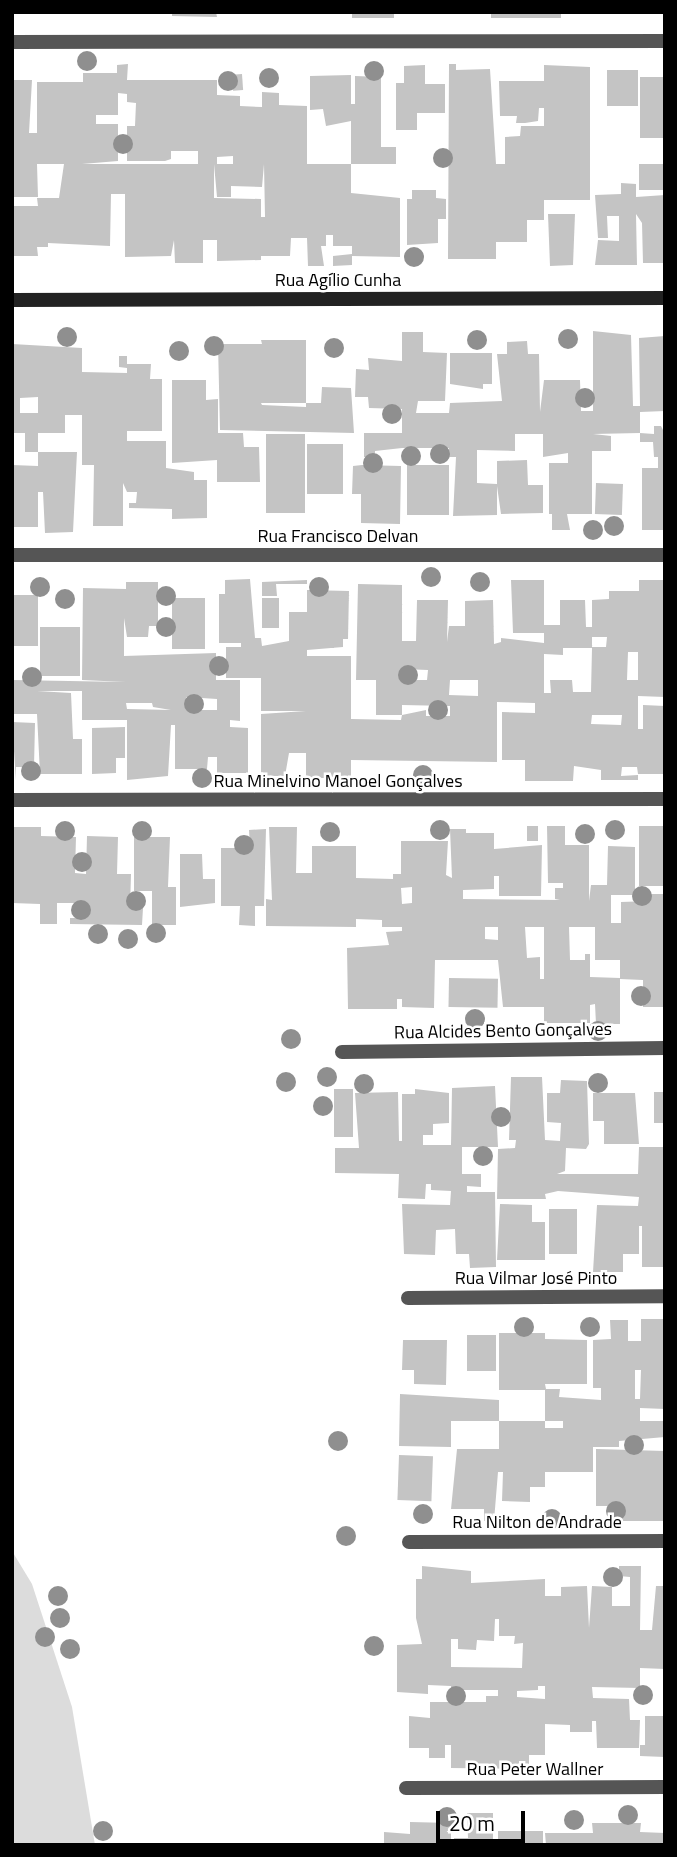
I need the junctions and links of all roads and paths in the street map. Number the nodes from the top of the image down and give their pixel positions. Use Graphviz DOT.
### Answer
graph roads {
  1 [pos="665,41"];
  2 [pos="12,42"];
  3 [pos="665,298"];
  4 [pos="12,300"];
  5 [pos="12,555"];
  6 [pos="665,555"];
  7 [pos="665,799"];
  8 [pos="12,800"];
  9 [pos="665,1048"];
  10 [pos="342,1052"];
  11 [pos="665,1296"];
  12 [pos="408,1298"];
  13 [pos="665,1541"];
  14 [pos="409,1542"];
  15 [pos="665,1787"];
  16 [pos="406,1788"];
  1 -- 2 [label="street"];
  3 -- 4 [label="main road, Rua Agílio Cunha"];
  5 -- 6 [label="street, Rua Francisco Delvan"];
  7 -- 8 [label="street, Rua Minelvino Manoel Gonçalves"];
  9 -- 10 [label="street, Rua Alcides Bento Gonçalves"];
  11 -- 12 [label="street, Rua Vilmar José Pinto"];
  13 -- 14 [label="street, Rua Nilton de Andrade"];
  15 -- 16 [label="street, Rua Peter Wallner"];
}
